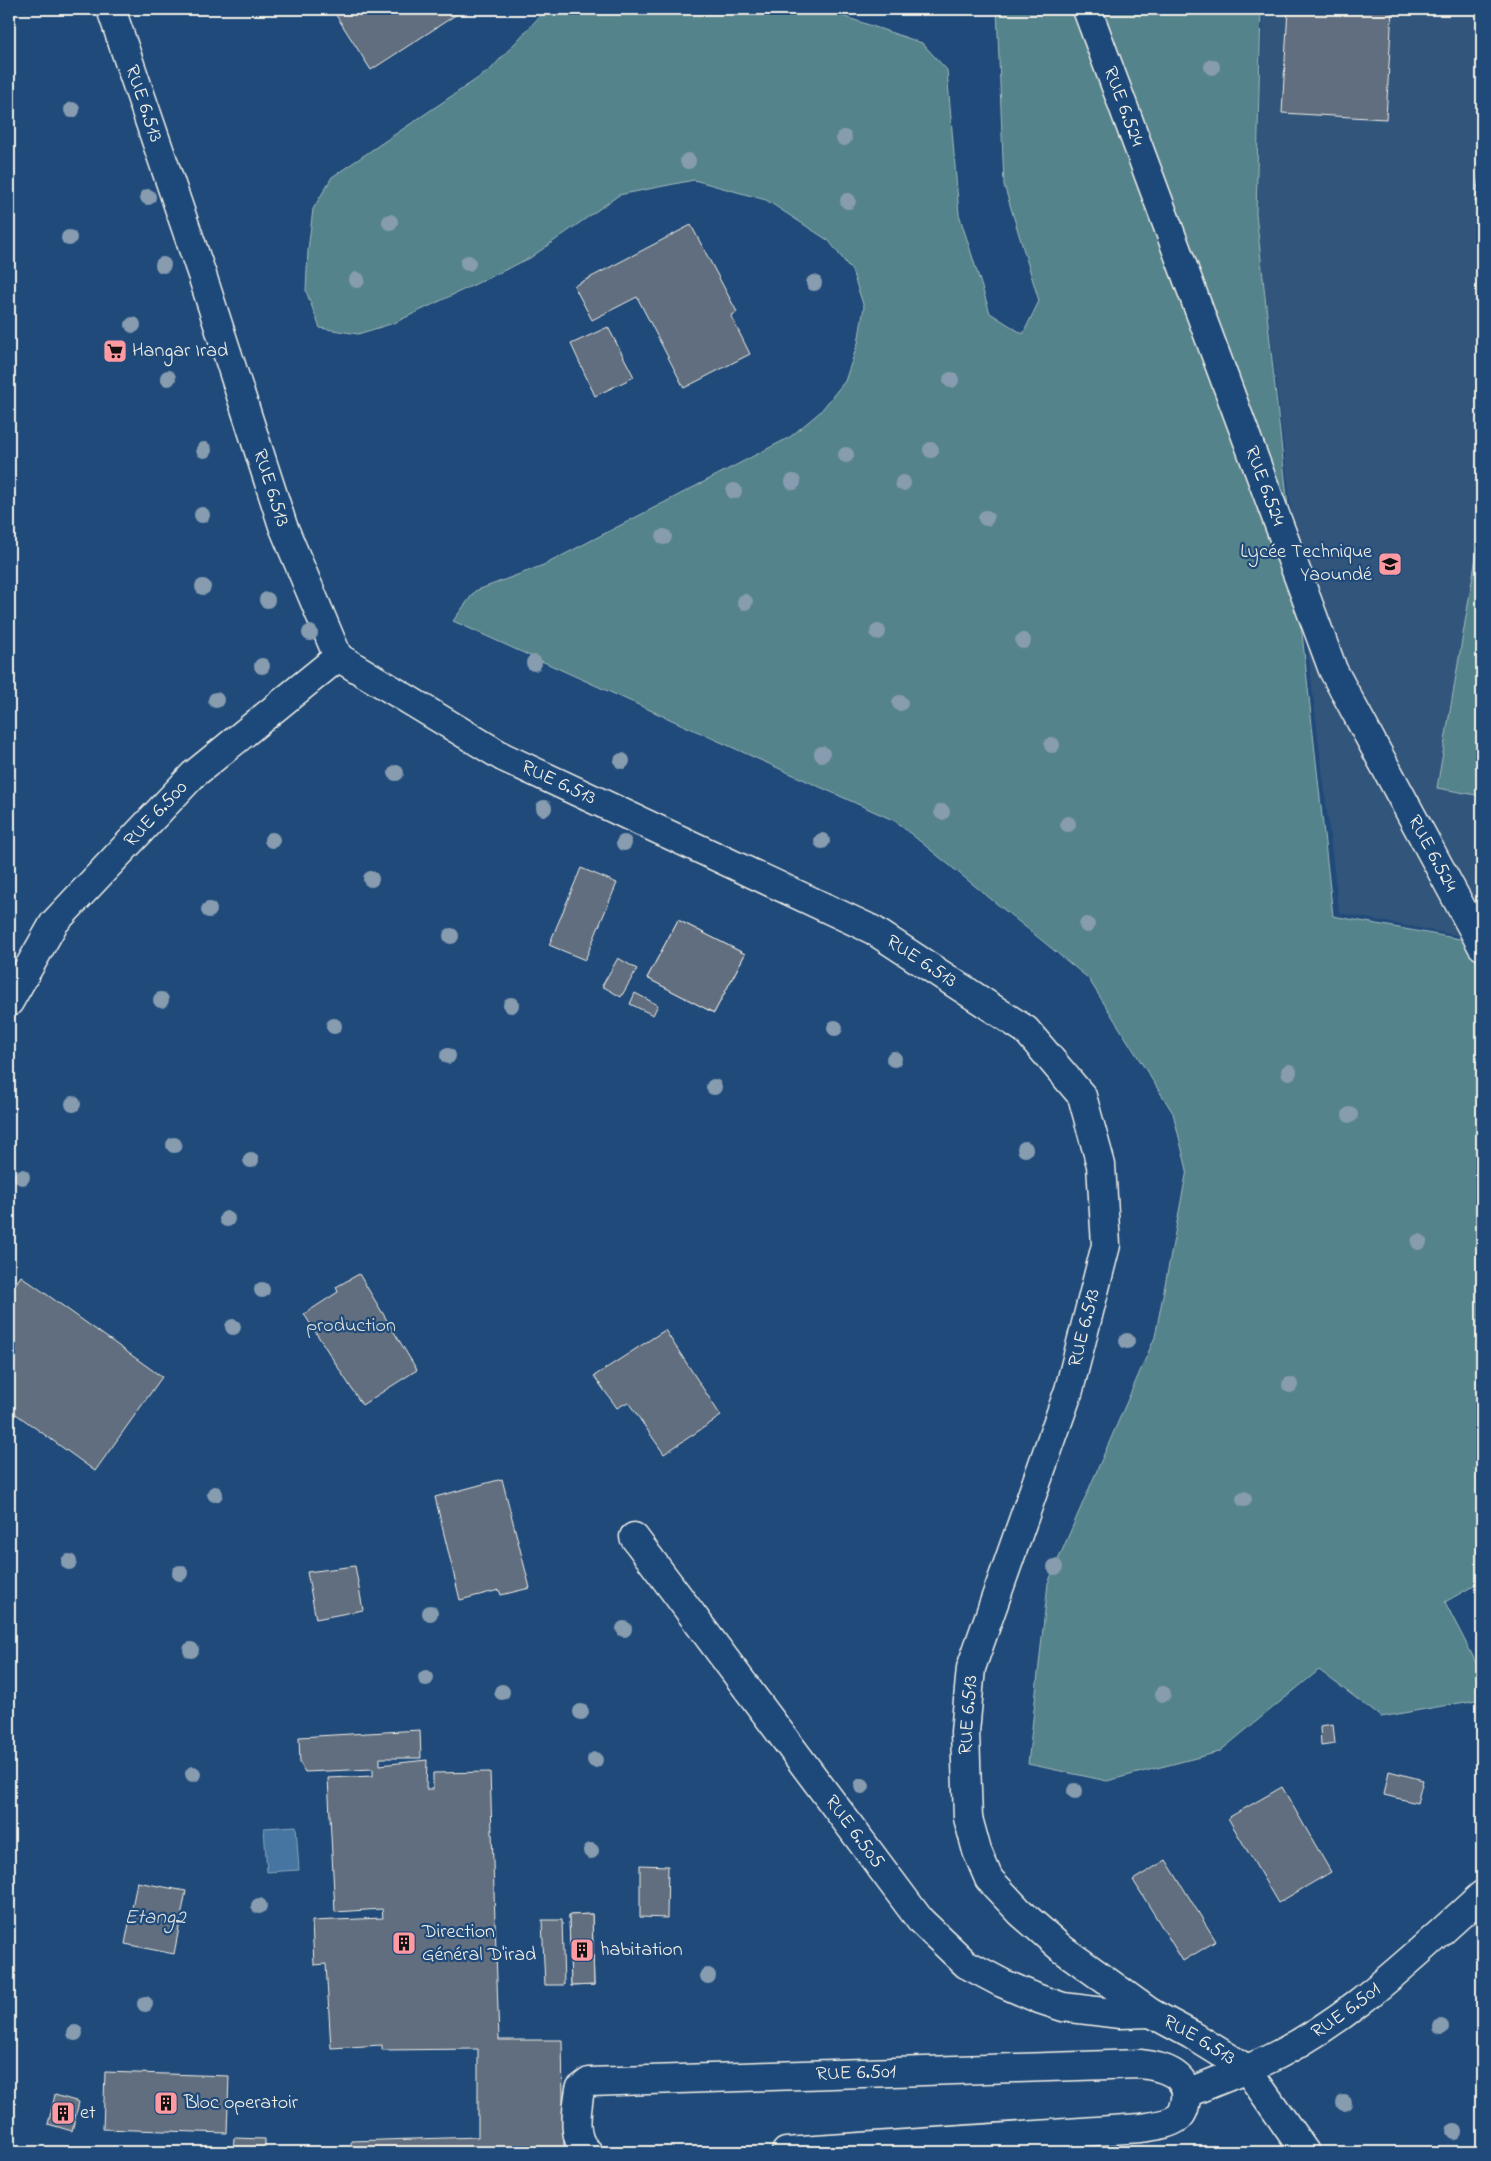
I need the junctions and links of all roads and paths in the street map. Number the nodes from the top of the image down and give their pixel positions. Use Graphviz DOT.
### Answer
graph roads {
  1 [pos="111,9"];
  2 [pos="1087,9"];
  3 [pos="338,657"];
  4 [pos="1482,946"];
  5 [pos="9,1002"];
  6 [pos="634,1537"];
  7 [pos="1482,1895"];
  8 [pos="1151,2013"];
  9 [pos="1247,2069"];
  10 [pos="1187,2093"];
  11 [pos="588,2152"];
  12 [pos="786,2152"];
  13 [pos="1305,2152"];
  1 -- 3 [label="street, RUE 6.513"];
  2 -- 4 [label="street, RUE 6.524"];
  3 -- 5 [label="street, RUE 6.500"];
  3 -- 8 [label="street, RUE 6.513"];
  6 -- 8 [label="street, RUE 6.505"];
  7 -- 9 [label="street, RUE 6.501"];
  8 -- 9 [label="street, RUE 6.513"];
  9 -- 10 [label="street, RUE 6.501"];
  9 -- 13 [label="street"];
  10 -- 11 [label="street, RUE 6.501"];
  10 -- 12 [label="street"];
}
